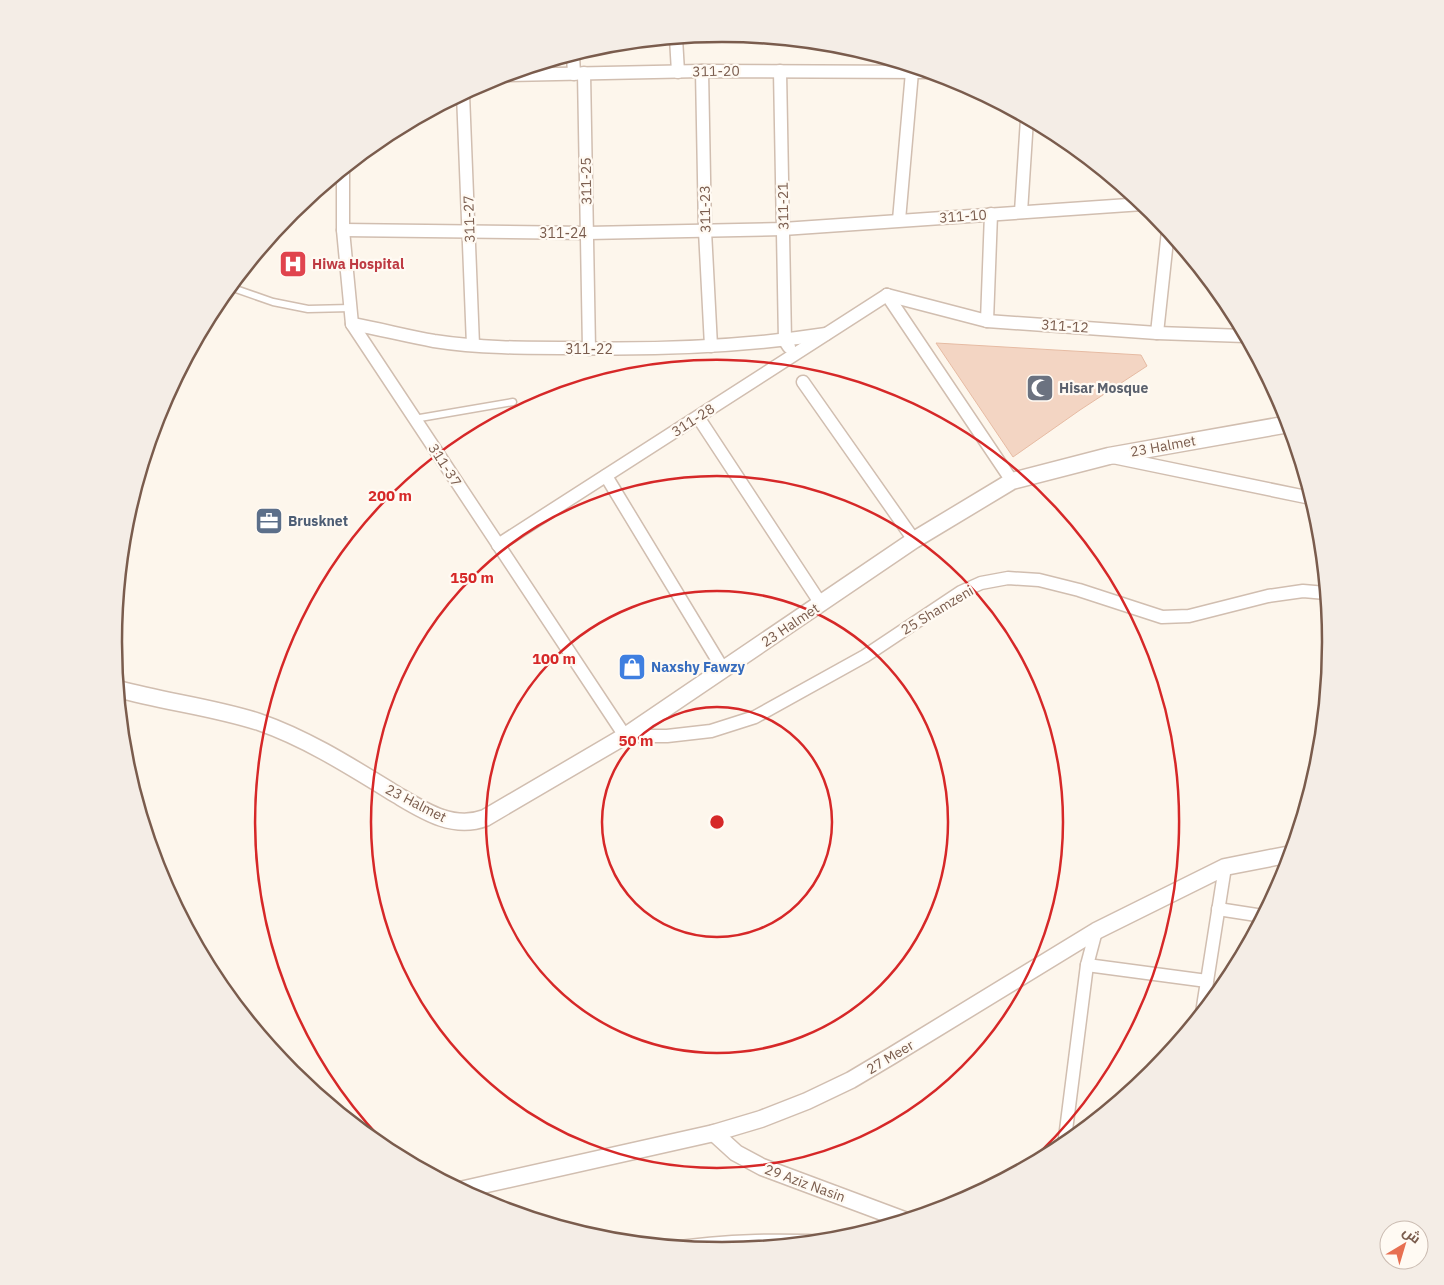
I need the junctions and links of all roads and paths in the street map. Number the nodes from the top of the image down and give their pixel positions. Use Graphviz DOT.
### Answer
graph roads {
  1 [pos="676,45"];
  2 [pos="575,61"];
  3 [pos="702,71"];
  4 [pos="780,71"];
  5 [pos="678,72"];
  6 [pos="908,72"];
  7 [pos="912,73"];
  8 [pos="579,74"];
  9 [pos="527,75"];
  10 [pos="463,101"];
  11 [pos="1027,126"];
  12 [pos="343,177"];
  13 [pos="1132,205"];
  14 [pos="1021,212"];
  15 [pos="990,214"];
  16 [pos="899,220"];
  17 [pos="783,229"];
  18 [pos="344,230"];
  19 [pos="705,231"];
  20 [pos="469,232"];
  21 [pos="587,233"];
  22 [pos="1167,241"];
  23 [pos="237,289"];
  24 [pos="887,295"];
  25 [pos="350,308"];
  26 [pos="987,321"];
  27 [pos="352,324"];
  28 [pos="1157,333"];
  29 [pos="826,334"];
  30 [pos="1238,336"];
  31 [pos="785,340"];
  32 [pos="474,345"];
  33 [pos="711,346"];
  34 [pos="589,349"];
  35 [pos="794,354"];
  36 [pos="804,382"];
  37 [pos="513,402"];
  38 [pos="698,417"];
  39 [pos="414,419"];
  40 [pos="1281,425"];
  41 [pos="1108,456"];
  42 [pos="606,476"];
  43 [pos="1012,482"];
  44 [pos="1304,497"];
  45 [pos="914,540"];
  46 [pos="498,546"];
  47 [pos="1320,592"];
  48 [pos="821,604"];
  49 [pos="723,669"];
  50 [pos="124,690"];
  51 [pos="625,736"];
  52 [pos="1282,856"];
  53 [pos="1225,867"];
  54 [pos="1218,909"];
  55 [pos="1256,915"];
  56 [pos="1096,931"];
  57 [pos="1087,965"];
  58 [pos="1206,981"];
  59 [pos="1204,1000"];
  60 [pos="714,1133"];
  61 [pos="1066,1134"];
  62 [pos="471,1187"];
  63 [pos="895,1217"];
  64 [pos="788,1238"];
  65 [pos="701,1241"];
  1 -- 5 [label="street"];
  2 -- 8 [label="street, 311-25"];
  3 -- 4 [label="street, 311-20"];
  3 -- 5 [label="street, 311-20"];
  3 -- 19 [label="street, 311-23"];
  4 -- 6 [label="street, 311-20"];
  4 -- 17 [label="street, 311-21"];
  5 -- 8 [label="street, 311-20"];
  7 -- 16 [label="street"];
  8 -- 9 [label="street, 311-20"];
  8 -- 21 [label="street, 311-25"];
  10 -- 20 [label="street, 311-27"];
  11 -- 14 [label="street"];
  12 -- 18 [label="street, 311-37"];
  13 -- 14 [label="street, 311-10"];
  14 -- 15 [label="street, 311-10"];
  15 -- 16 [label="street, 311-10"];
  15 -- 26 [label="street"];
  16 -- 17 [label="street, 311-10"];
  17 -- 19 [label="street, 311-24"];
  17 -- 31 [label="street, 311-21"];
  18 -- 20 [label="street, 311-24"];
  18 -- 25 [label="street, 311-37"];
  19 -- 21 [label="street, 311-24"];
  19 -- 33 [label="street, 311-23"];
  20 -- 21 [label="street, 311-24"];
  20 -- 32 [label="street, 311-27"];
  21 -- 34 [label="street, 311-25"];
  22 -- 28 [label="street"];
  23 -- 25 [label="lane"];
  24 -- 26 [label="street, 311-12"];
  24 -- 29 [label="street, 311-28"];
  24 -- 43 [label="street"];
  25 -- 27 [label="street, 311-37"];
  26 -- 28 [label="street, 311-12"];
  27 -- 32 [label="street, 311-22"];
  27 -- 39 [label="street, 311-37"];
  28 -- 30 [label="street, 311-12"];
  29 -- 31 [label="street, 311-22"];
  29 -- 35 [label="street, 311-28"];
  31 -- 33 [label="street, 311-22"];
  31 -- 35 [label="street"];
  32 -- 34 [label="street, 311-22"];
  33 -- 34 [label="street, 311-22"];
  35 -- 38 [label="street, 311-28"];
  36 -- 45 [label="street"];
  37 -- 39 [label="lane"];
  38 -- 42 [label="street, 311-28"];
  38 -- 48 [label="street"];
  39 -- 46 [label="street, 311-37"];
  40 -- 41 [label="street, 23 Halmet"];
  41 -- 43 [label="street, 23 Halmet"];
  41 -- 44 [label="street"];
  42 -- 46 [label="street, 311-28"];
  42 -- 49 [label="street"];
  43 -- 45 [label="street, 23 Halmet"];
  45 -- 48 [label="street, 23 Halmet"];
  46 -- 51 [label="street, 311-37"];
  47 -- 51 [label="street, 25 Shamzeni"];
  48 -- 49 [label="street, 23 Halmet"];
  49 -- 51 [label="street, 23 Halmet"];
  50 -- 51 [label="street, 23 Halmet"];
  52 -- 53 [label="street, 27 Meer"];
  53 -- 54 [label="street"];
  53 -- 56 [label="street, 27 Meer"];
  54 -- 55 [label="street"];
  54 -- 58 [label="street"];
  56 -- 57 [label="street"];
  56 -- 60 [label="street, 27 Meer"];
  57 -- 58 [label="street"];
  57 -- 61 [label="street"];
  58 -- 59 [label="street"];
  60 -- 62 [label="street, 27 Meer"];
  60 -- 63 [label="street, 29 Aziz Nasin"];
  64 -- 65 [label="lane"];
}
